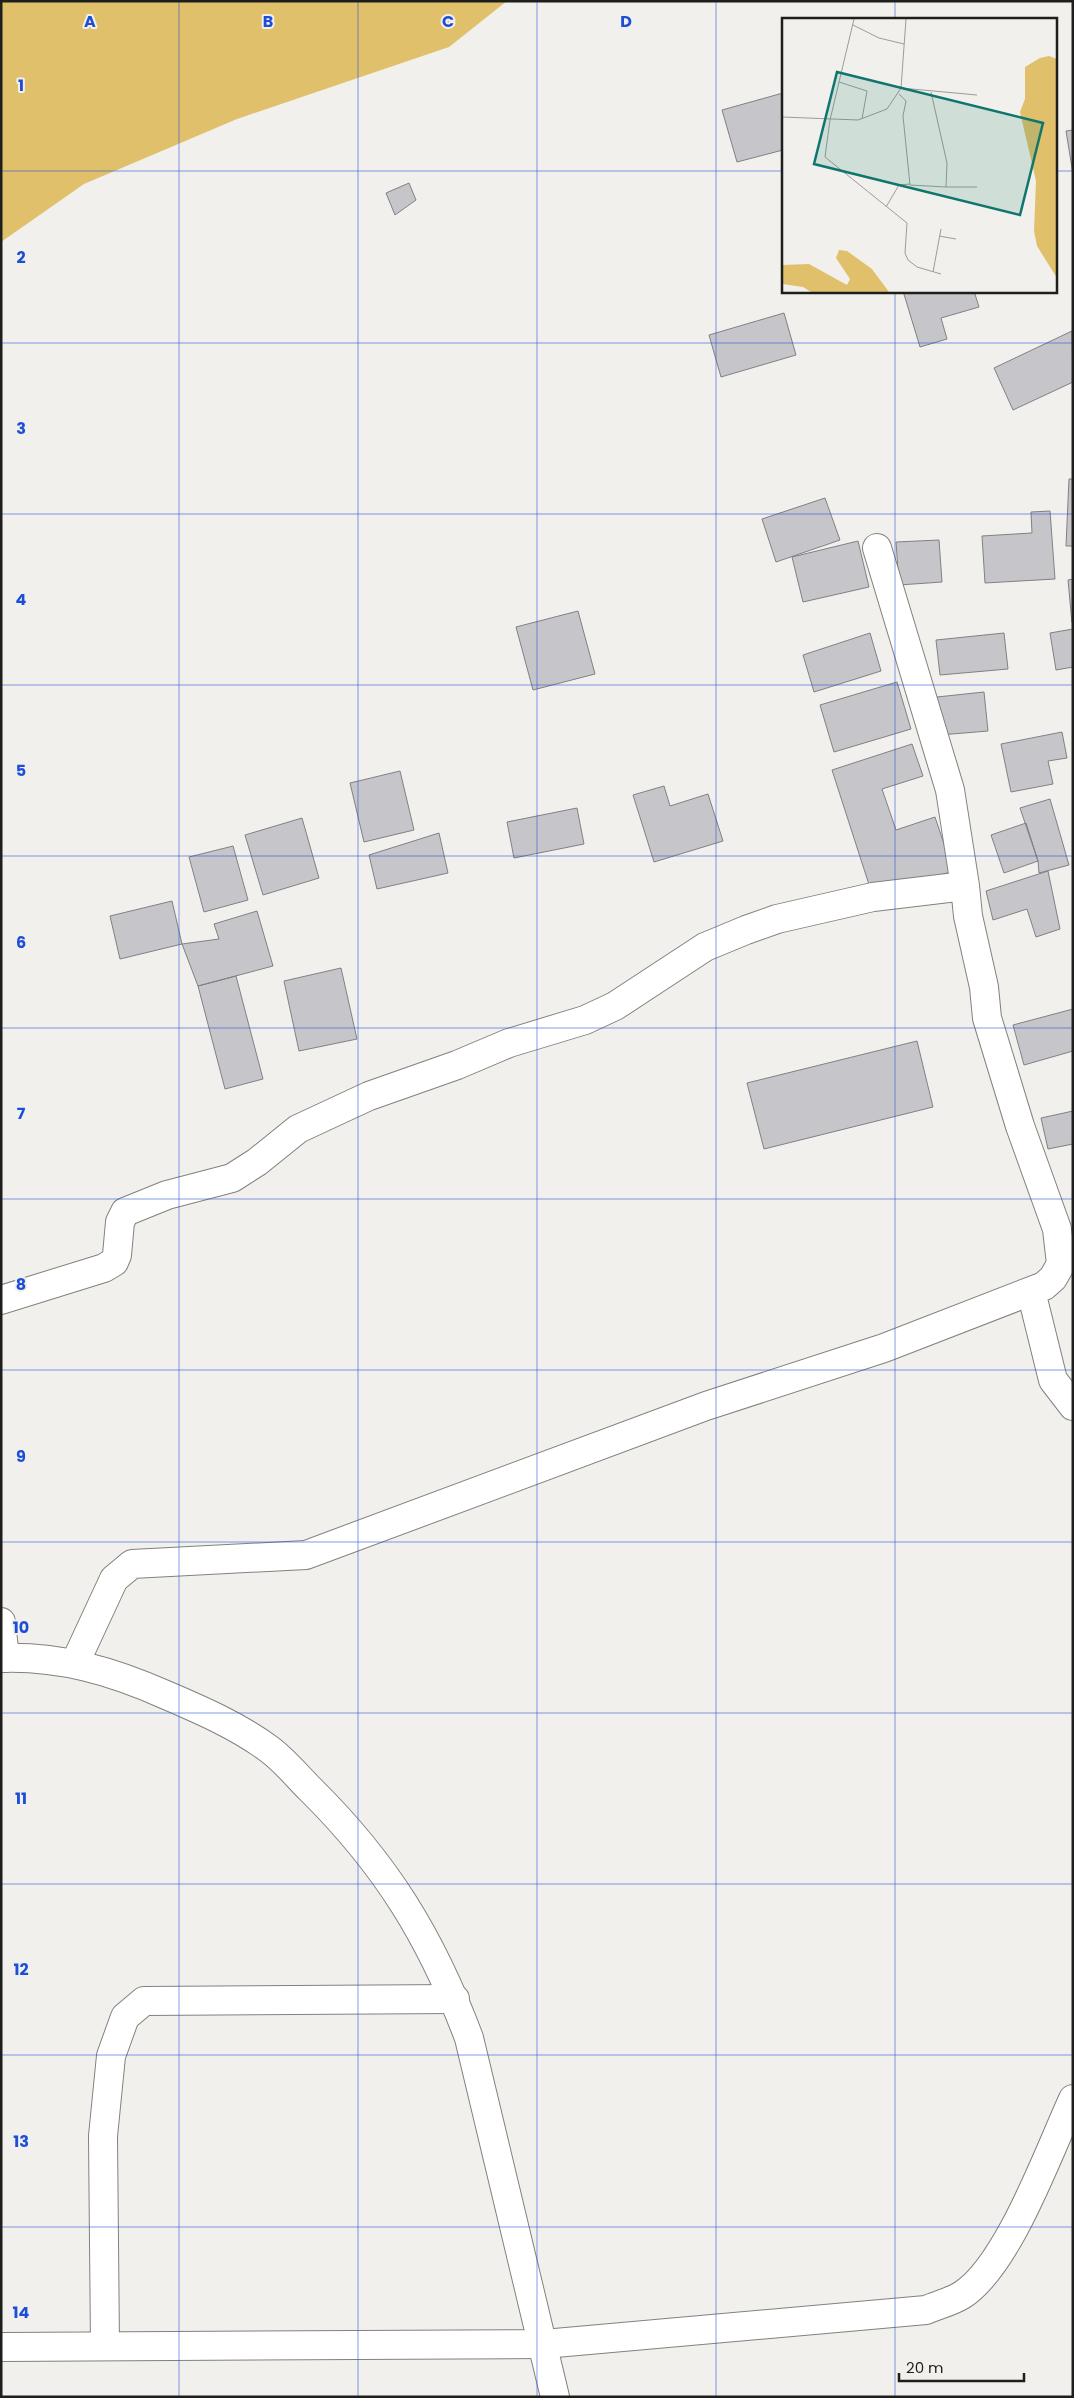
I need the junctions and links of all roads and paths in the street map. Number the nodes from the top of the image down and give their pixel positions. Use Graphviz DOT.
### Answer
graph roads {
  1 [pos="877,548"];
  2 [pos="964,886"];
  3 [pos="1031,1291"];
  4 [pos="1,1300"];
  5 [pos="1073,1406"];
  6 [pos="1,1622"];
  7 [pos="3,1658"];
  8 [pos="75,1662"];
  9 [pos="455,1999"];
  10 [pos="1073,2099"];
  11 [pos="544,2344"];
  12 [pos="105,2346"];
  13 [pos="1,2347"];
  14 [pos="554,2397"];
  1 -- 2 [label="main road"];
  2 -- 3 [label="main road"];
  2 -- 4 [label="main road"];
  3 -- 5 [label="main road"];
  3 -- 8 [label="main road"];
  6 -- 7 [label="main road"];
  7 -- 8 [label="main road"];
  8 -- 9 [label="main road"];
  9 -- 11 [label="main road"];
  9 -- 12 [label="main road"];
  10 -- 11 [label="main road"];
  11 -- 12 [label="main road"];
  11 -- 14 [label="main road"];
  12 -- 13 [label="main road"];
}
